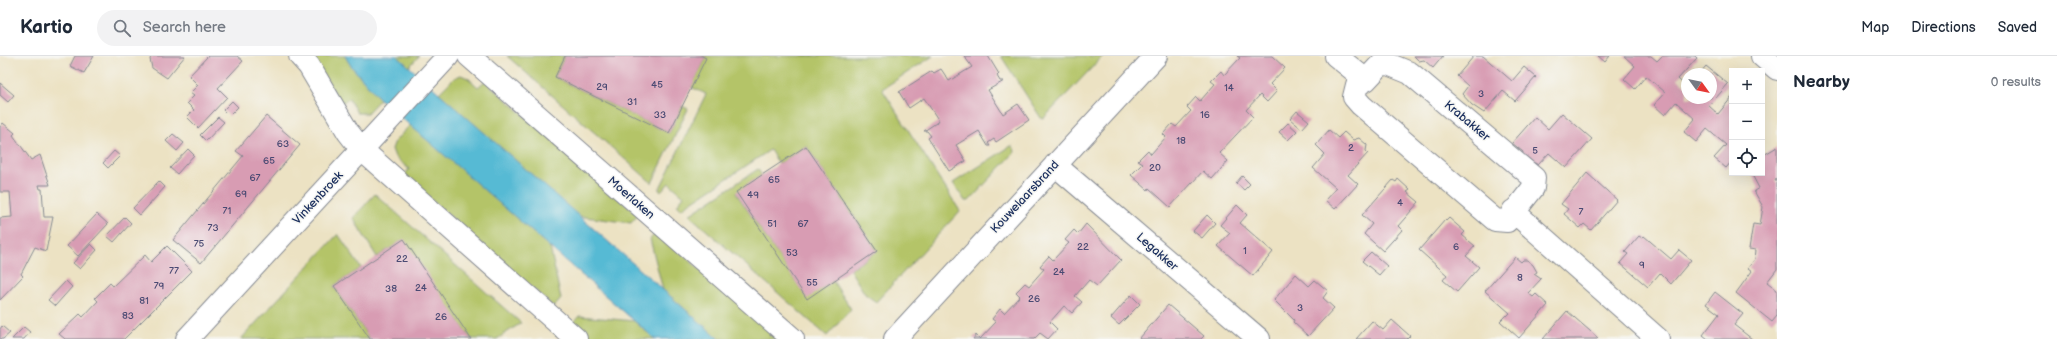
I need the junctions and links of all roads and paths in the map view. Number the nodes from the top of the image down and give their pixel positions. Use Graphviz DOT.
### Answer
graph roads {
  1 [pos="300,56"];
  2 [pos="469,56"];
  3 [pos="1156,56"];
  4 [pos="1336,56"];
  5 [pos="1762,56"];
  6 [pos="442,62"];
  7 [pos="1777,69"];
  8 [pos="1366,80"];
  9 [pos="362,150"];
  10 [pos="1055,165"];
  11 [pos="1513,211"];
  12 [pos="187,339"];
  13 [pos="576,339"];
  14 [pos="793,339"];
  15 [pos="894,339"];
  16 [pos="1259,339"];
  17 [pos="1658,339"];
  1 -- 9 [label="street"];
  2 -- 14 [label="street, Moerlaken"];
  3 -- 10 [label="street, Kouwelaarsbrand"];
  4 -- 8 [label="street"];
  5 -- 7 [label="street"];
  6 -- 9 [label="street, Vinkenbroek"];
  8 -- 11 [label="street, Krabakker"];
  8 -- 11 [label="street, Krabakker"];
  9 -- 12 [label="street, Vinkenbroek"];
  9 -- 13 [label="street"];
  10 -- 15 [label="street, Kouwelaarsbrand"];
  10 -- 16 [label="street, Legakker"];
  11 -- 17 [label="street"];
}
